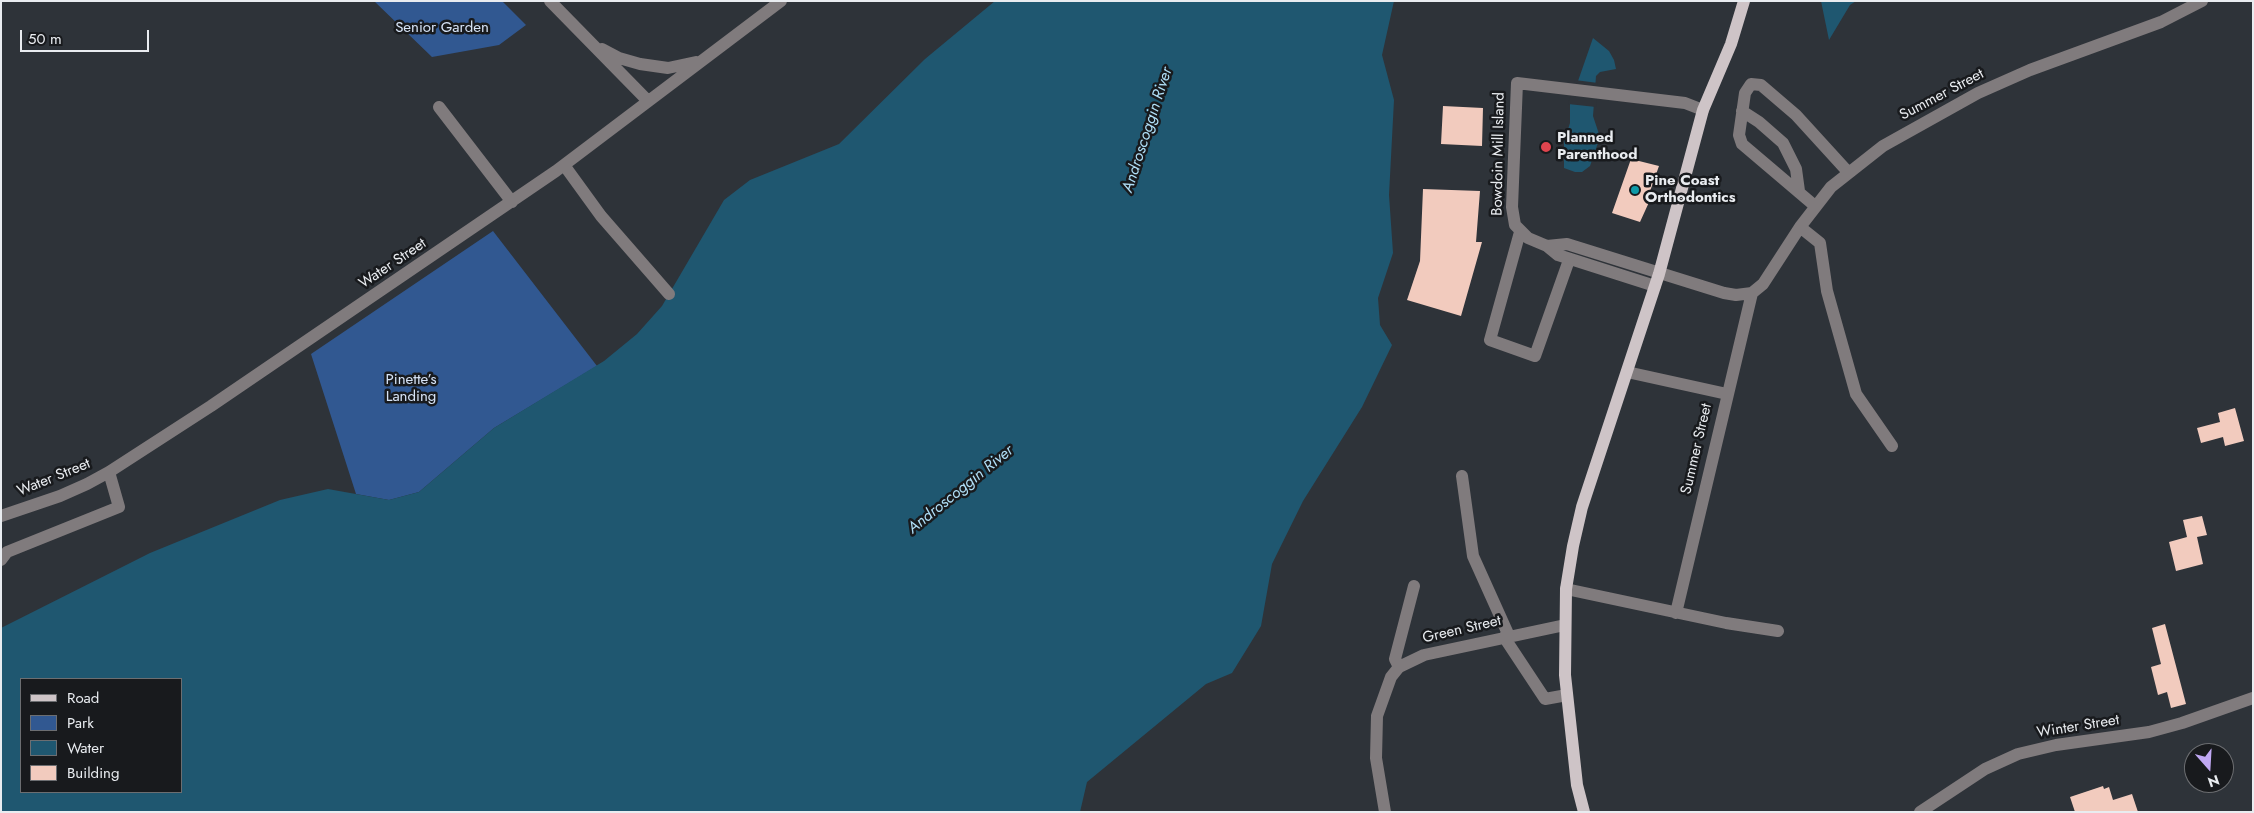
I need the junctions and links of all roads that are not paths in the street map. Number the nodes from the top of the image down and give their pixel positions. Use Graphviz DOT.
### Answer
graph roads {
  1 [pos="550,1"];
  2 [pos="781,1"];
  3 [pos="1744,1"];
  4 [pos="2202,1"];
  5 [pos="594,45"];
  6 [pos="700,60"];
  7 [pos="648,101"];
  8 [pos="439,107"];
  9 [pos="1703,110"];
  10 [pos="1742,111"];
  11 [pos="564,165"];
  12 [pos="1848,172"];
  13 [pos="1799,192"];
  14 [pos="512,202"];
  15 [pos="1815,206"];
  16 [pos="1800,227"];
  17 [pos="1520,232"];
  18 [pos="1547,246"];
  19 [pos="1569,260"];
  20 [pos="1657,280"];
  21 [pos="1752,293"];
  22 [pos="669,294"];
  23 [pos="1627,372"];
  24 [pos="1727,394"];
  25 [pos="1892,446"];
  26 [pos="109,472"];
  27 [pos="1462,476"];
  28 [pos="1,516"];
  29 [pos="1,560"];
  30 [pos="1414,586"];
  31 [pos="1566,589"];
  32 [pos="1676,613"];
  33 [pos="1564,625"];
  34 [pos="1778,631"];
  35 [pos="1506,637"];
  36 [pos="1399,667"];
  37 [pos="1567,695"];
  38 [pos="2253,698"];
  39 [pos="1385,812"];
  40 [pos="1584,812"];
  41 [pos="1920,812"];
  1 -- 5 [label="street"];
  2 -- 6 [label="street, Water Street"];
  3 -- 9 [label="main road"];
  4 -- 12 [label="street, Summer Street"];
  5 -- 6 [label="street"];
  5 -- 7 [label="street"];
  6 -- 7 [label="street, Water Street"];
  7 -- 11 [label="street, Water Street"];
  8 -- 14 [label="street"];
  9 -- 17 [label="street, Bowdoin Mill Island"];
  9 -- 20 [label="main road"];
  10 -- 12 [label="street"];
  10 -- 13 [label="street"];
  10 -- 13 [label="street"];
  11 -- 14 [label="street, Water Street"];
  11 -- 22 [label="street"];
  12 -- 15 [label="street, Summer Street"];
  13 -- 15 [label="street"];
  14 -- 26 [label="street, Water Street"];
  15 -- 16 [label="street, Summer Street"];
  16 -- 21 [label="street, Summer Street"];
  16 -- 25 [label="street"];
  17 -- 18 [label="street, Bowdoin Mill Island"];
  17 -- 19 [label="street"];
  18 -- 19 [label="street, Bowdoin Mill Island"];
  18 -- 20 [label="street, Bowdoin Mill Island"];
  19 -- 20 [label="street, Bowdoin Mill Island"];
  20 -- 21 [label="street"];
  20 -- 23 [label="main road"];
  21 -- 24 [label="street, Summer Street"];
  23 -- 24 [label="street"];
  23 -- 31 [label="main road"];
  24 -- 32 [label="street, Summer Street"];
  26 -- 28 [label="street, Water Street"];
  26 -- 29 [label="street"];
  27 -- 35 [label="street"];
  30 -- 36 [label="street"];
  31 -- 32 [label="street"];
  31 -- 33 [label="main road"];
  32 -- 34 [label="street"];
  33 -- 35 [label="street, Green Street"];
  33 -- 37 [label="main road"];
  35 -- 36 [label="street, Green Street"];
  35 -- 37 [label="street"];
  36 -- 39 [label="street"];
  37 -- 40 [label="main road"];
  38 -- 41 [label="street, Winter Street"];
}
